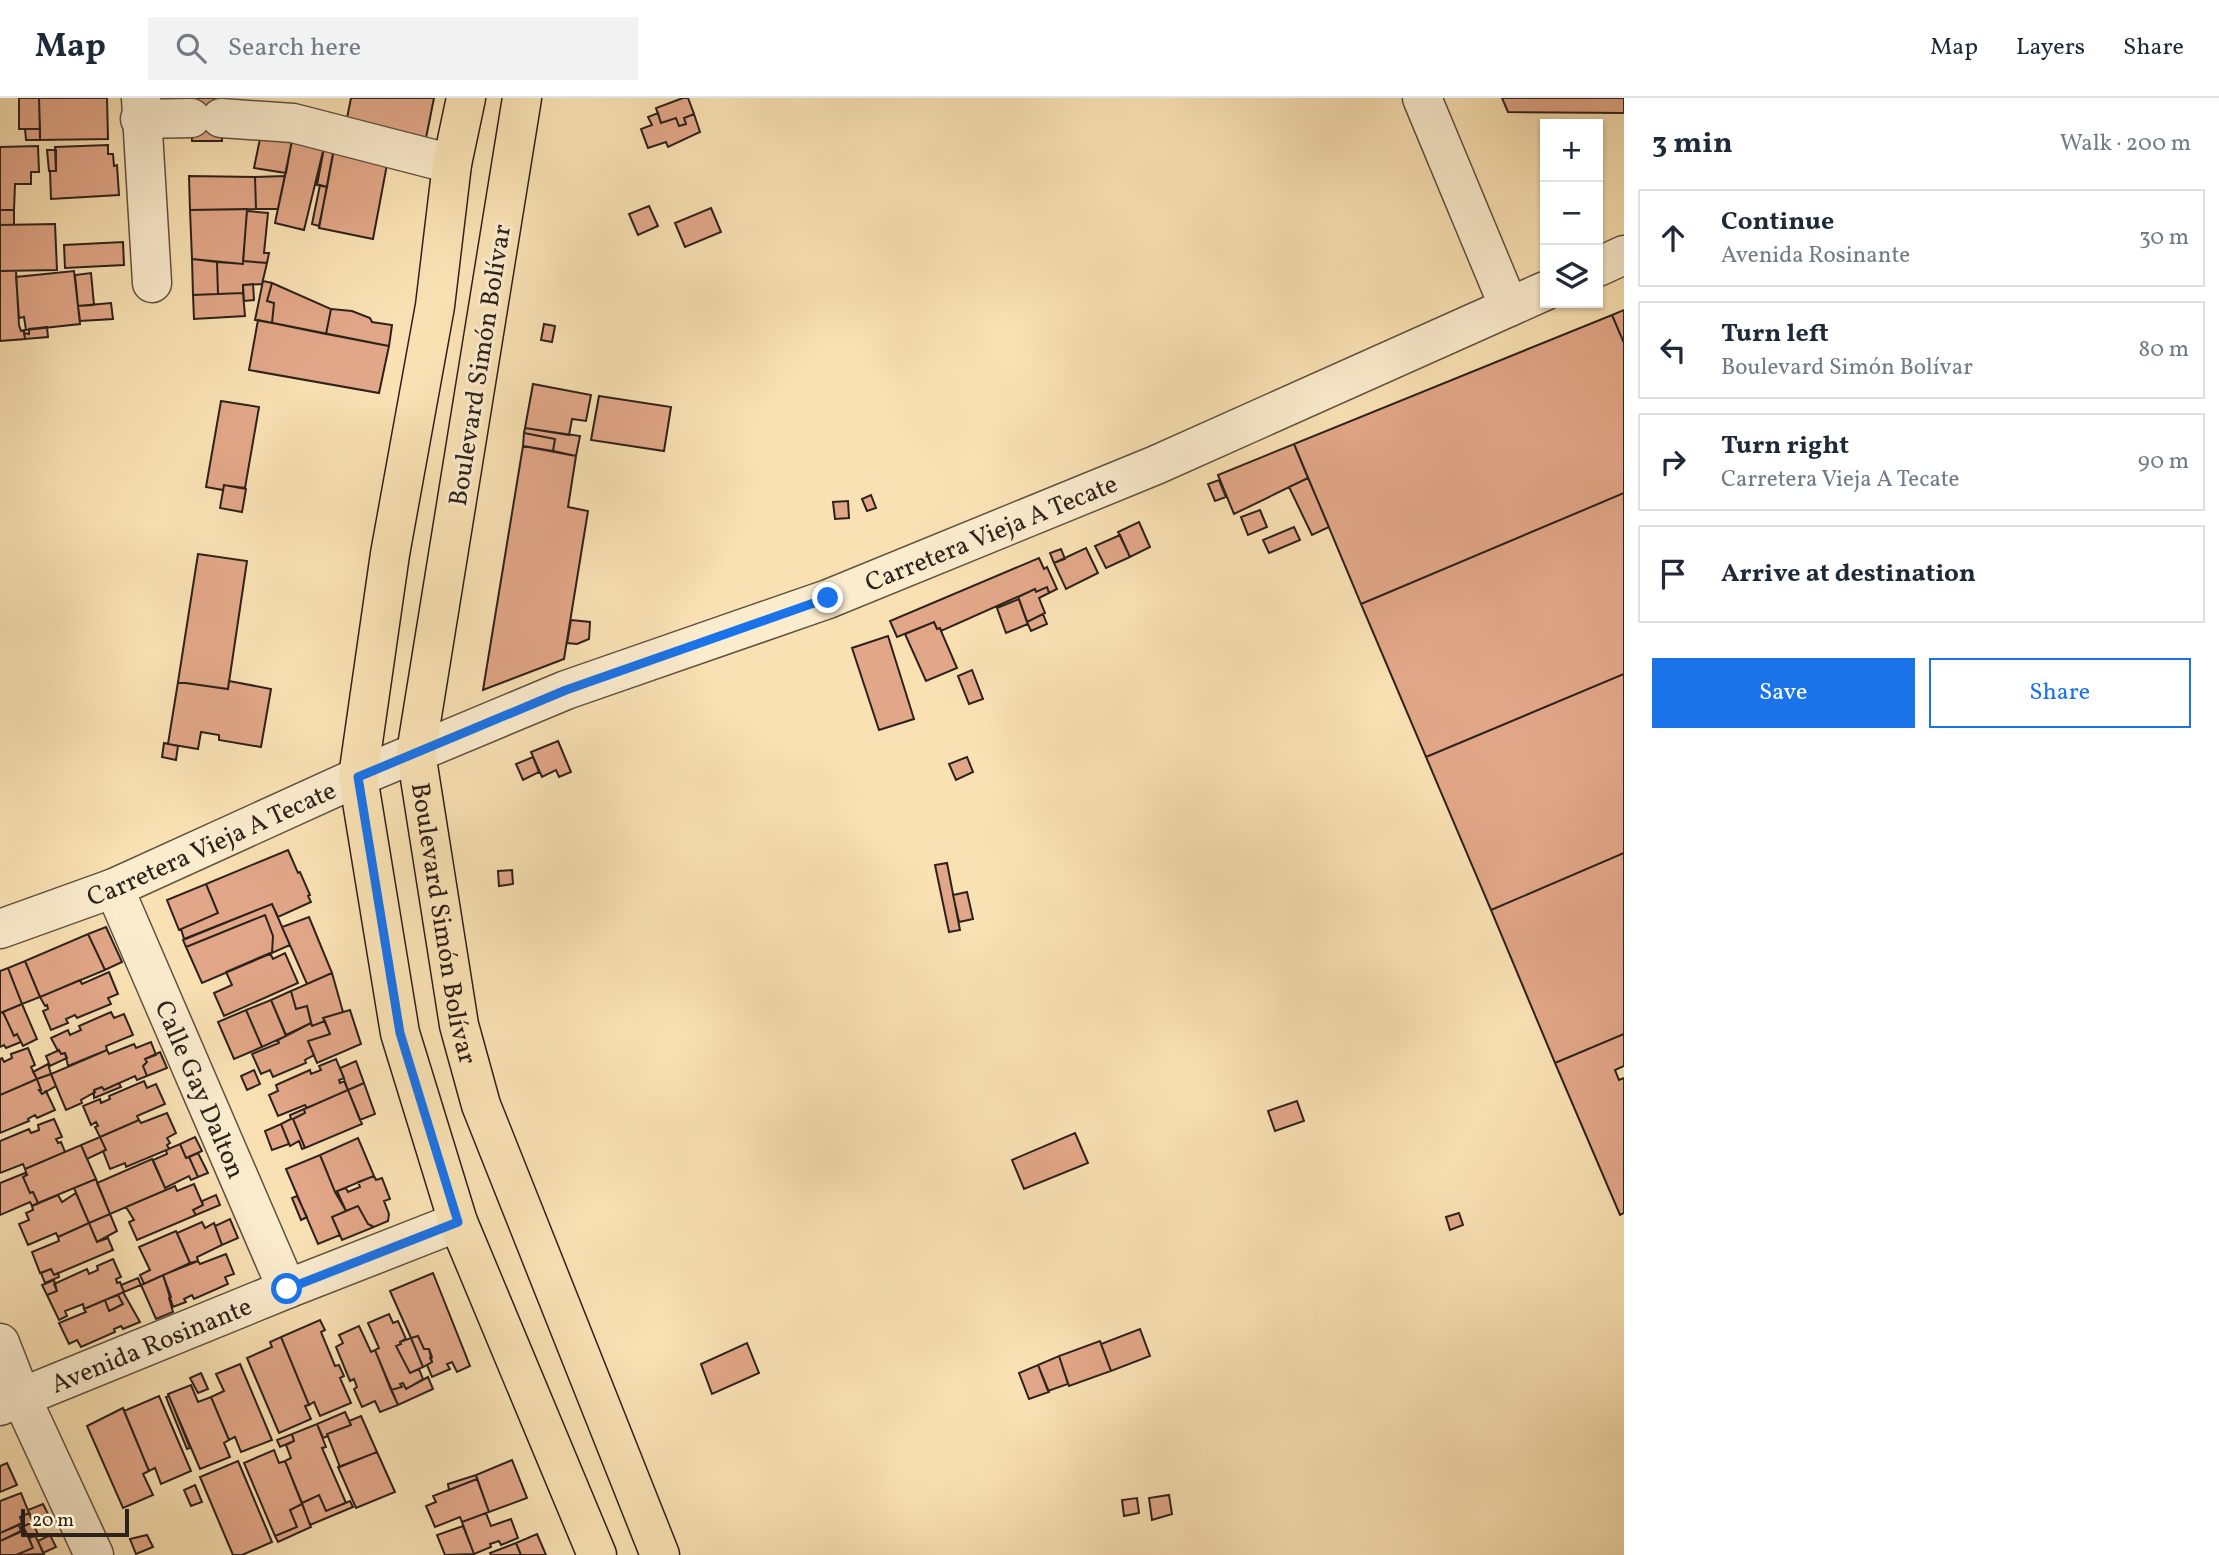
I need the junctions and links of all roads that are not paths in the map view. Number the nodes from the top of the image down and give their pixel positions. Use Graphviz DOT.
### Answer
graph roads {
  1 [pos="466,98"];
  2 [pos="522,98"];
  3 [pos="1422,98"];
  4 [pos="141,109"];
  5 [pos="453,164"];
  6 [pos="1624,255"];
  7 [pos="1603,265"];
  8 [pos="152,283"];
  9 [pos="1540,293"];
  10 [pos="1509,307"];
  11 [pos="416,753"];
  12 [pos="358,777"];
  13 [pos="114,888"];
  14 [pos="0,929"];
  15 [pos="458,1222"];
  16 [pos="287,1289"];
  17 [pos="0,1343"];
  18 [pos="11,1401"];
  19 [pos="94,1555"];
  20 [pos="597,1555"];
  21 [pos="660,1555"];
  1 -- 5 [label="main road, Boulevard Simón Bolívar"];
  2 -- 11 [label="main road, Boulevard Simón Bolívar"];
  3 -- 10 [label="street"];
  4 -- 5 [label="street"];
  4 -- 8 [label="street"];
  5 -- 12 [label="main road, Boulevard Simón Bolívar"];
  6 -- 7 [label="street"];
  9 -- 10 [label="street, Carretera Vieja A Tecate"];
  10 -- 11 [label="street, Carretera Vieja A Tecate"];
  11 -- 12 [label="street, Carretera Vieja A Tecate"];
  11 -- 21 [label="main road, Boulevard Simón Bolívar"];
  12 -- 13 [label="street, Carretera Vieja A Tecate"];
  12 -- 15 [label="main road, Boulevard Simón Bolívar"];
  13 -- 14 [label="street, Carretera Vieja A Tecate"];
  13 -- 16 [label="street, Calle Gay Dalton"];
  15 -- 16 [label="street, Avenida Rosinante"];
  15 -- 20 [label="main road, Boulevard Simón Bolívar"];
  16 -- 18 [label="street, Avenida Rosinante"];
  17 -- 18 [label="street"];
  18 -- 19 [label="street"];
}
